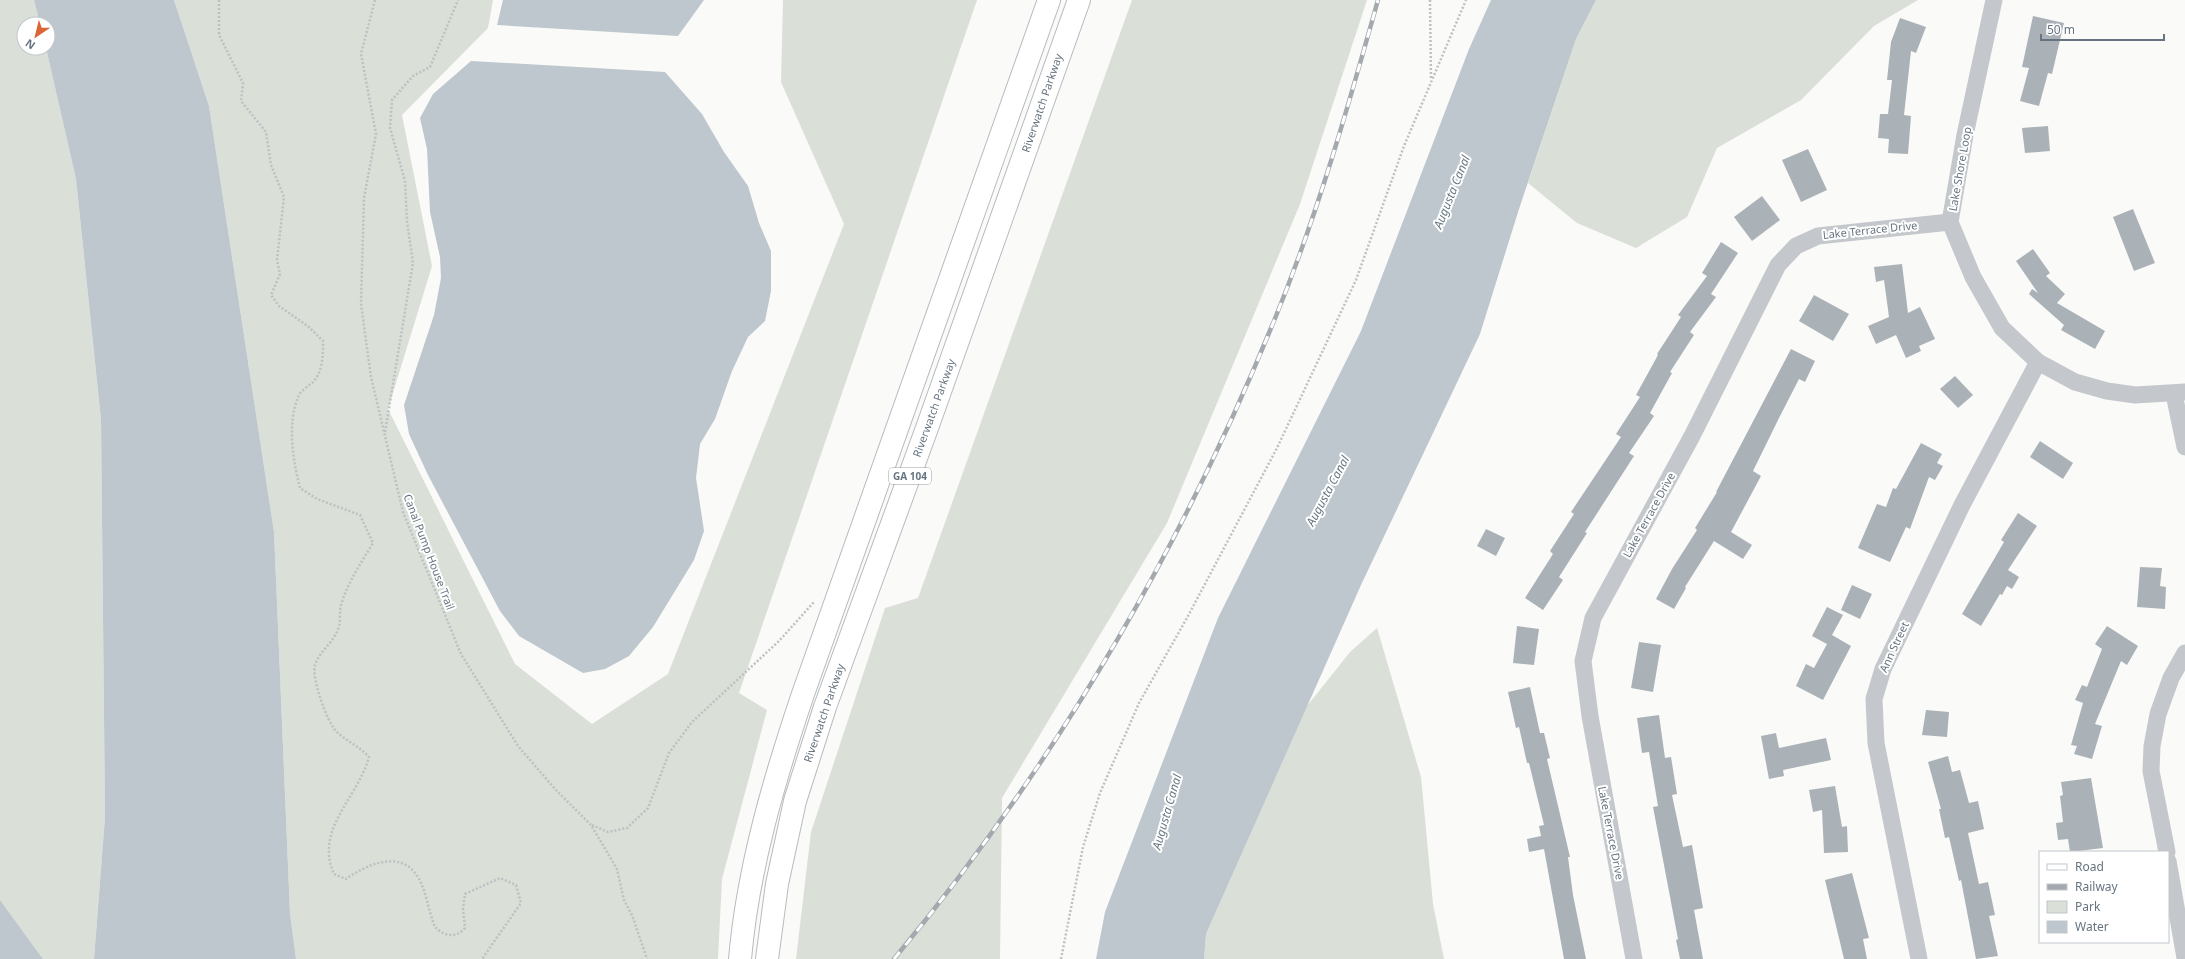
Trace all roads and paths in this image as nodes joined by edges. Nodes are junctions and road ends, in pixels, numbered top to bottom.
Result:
1 (219, 0) edge
2 (375, 0) edge
3 (458, 0) edge
4 (1049, 0) edge
5 (1079, 0) edge
6 (1430, 0) edge
7 (1466, 0) edge
8 (1994, 0) edge
9 (1431, 82) junction
10 (1950, 222) junction
11 (2038, 362) junction
12 (2180, 393) edge
13 (384, 434) junction
14 (2185, 447) edge
15 (816, 600) dead end
16 (2185, 653) edge
17 (591, 825) junction
18 (2166, 851) edge
19 (2169, 866) edge
20 (2185, 958) edge
21 (482, 959) edge
22 (647, 959) edge
23 (740, 959) edge
24 (767, 959) edge
25 (1061, 959) edge
26 (1634, 959) edge
27 (1919, 959) edge

1 - 21 path
2 - 13 path
3 - 13 path, Canal Pump House Trail
4 - 23 main road, GA 104
5 - 24 main road, Riverwatch Parkway / GA 104
6 - 9 path
7 - 9 path
8 - 10 street, Lake Shore Loop
9 - 25 path
10 - 11 street, Lake Shore Loop
10 - 26 street, Lake Terrace Drive
11 - 12 street, Lake Shore Loop
11 - 27 street, Ann Street
12 - 14 street
13 - 17 path, Canal Pump House Trail
15 - 17 path
16 - 18 street
17 - 22 path, Canal Pump House Trail
19 - 20 street

